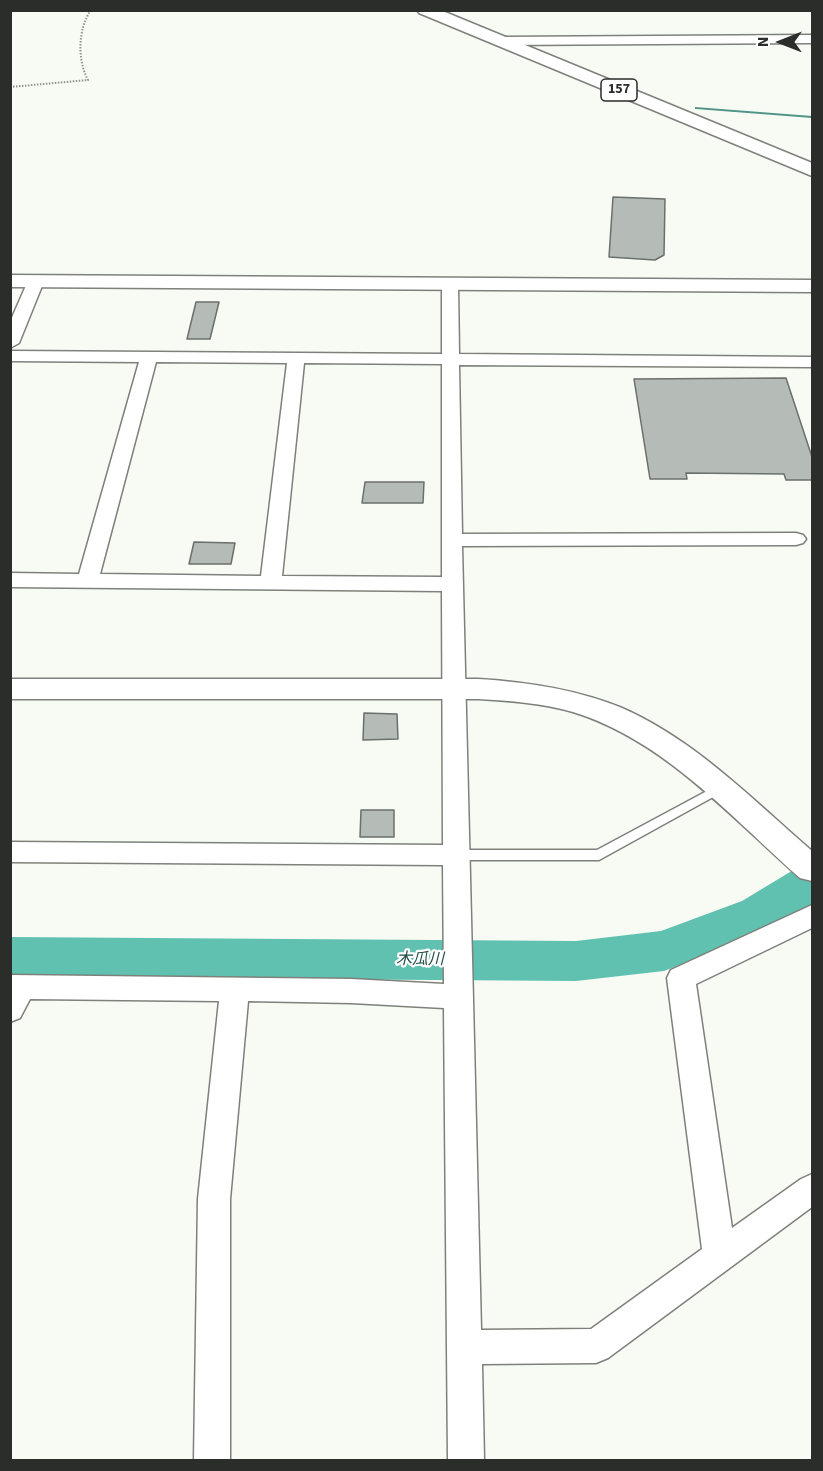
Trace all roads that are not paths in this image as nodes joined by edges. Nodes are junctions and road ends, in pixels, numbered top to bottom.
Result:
1 (425, 10) edge
2 (813, 39) edge
3 (501, 41) junction
4 (813, 170) edge
5 (10, 281) edge
6 (36, 281) junction
7 (450, 284) junction
8 (813, 286) edge
9 (10, 343) edge
10 (10, 356) edge
11 (149, 357) junction
12 (296, 358) junction
13 (451, 359) junction
14 (813, 362) edge
15 (796, 539) dead end
16 (452, 540) junction
17 (10, 580) edge
18 (88, 581) junction
19 (271, 582) junction
20 (452, 584) junction
21 (10, 689) edge
22 (453, 690) junction
23 (720, 788) junction
24 (10, 852) edge
25 (456, 855) junction
26 (808, 865) edge
27 (813, 916) edge
28 (235, 989) junction
29 (14, 994) edge
30 (458, 997) junction
31 (813, 1189) edge
32 (720, 1258) junction
33 (464, 1347) junction
34 (212, 1461) edge
35 (466, 1461) edge

1 - 3 highway, 157
2 - 3 street
3 - 4 highway, 157
5 - 6 street
6 - 7 street
6 - 9 street
7 - 8 street
7 - 13 street
10 - 11 street
11 - 12 street
11 - 18 street
12 - 13 street
12 - 19 street
13 - 14 street
13 - 16 street
15 - 16 street
16 - 20 street
17 - 18 street
18 - 19 street
19 - 20 street
20 - 22 street
21 - 22 street
22 - 23 street
22 - 25 street
23 - 25 lane
23 - 26 street
24 - 25 street
25 - 30 street
27 - 32 street
28 - 29 street
28 - 30 street
28 - 34 street
30 - 33 street
31 - 32 street
32 - 33 street
33 - 35 street

